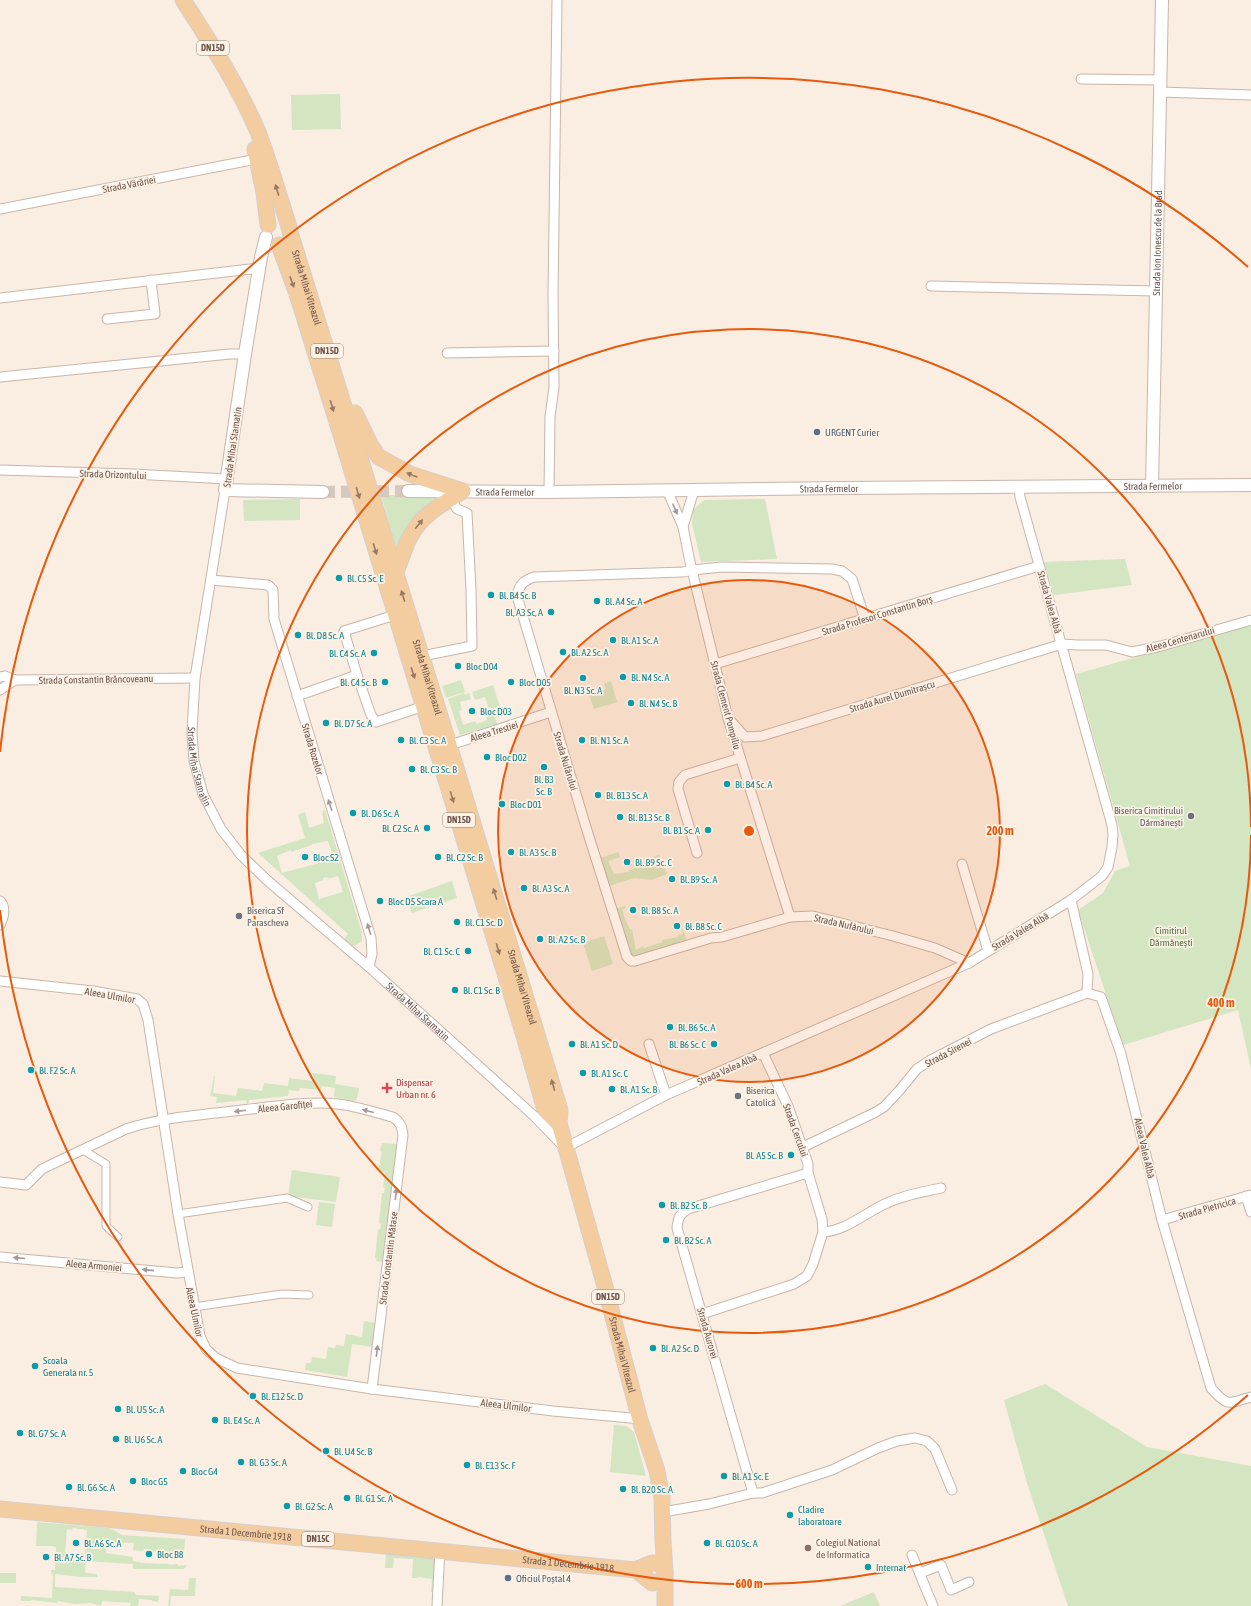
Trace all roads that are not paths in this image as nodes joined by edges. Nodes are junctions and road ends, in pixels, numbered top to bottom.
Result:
1 (183, 0) edge
2 (557, 0) edge
3 (1162, 0) edge
4 (1081, 79) dead end
5 (1160, 86) junction
6 (1251, 95) edge
7 (241, 98) junction
8 (257, 159) junction
9 (0, 209) edge
10 (289, 230) junction
11 (267, 231) junction
12 (279, 245) junction
13 (259, 268) junction
14 (151, 280) junction
15 (931, 286) dead end
16 (1156, 291) junction
17 (0, 298) edge
18 (107, 320) dead end
19 (554, 352) junction
20 (447, 353) dead end
21 (245, 354) junction
22 (333, 370) junction
23 (0, 377) edge
24 (0, 470) edge
25 (226, 485) junction
26 (1251, 485) edge
27 (1152, 486) junction
28 (1019, 487) junction
29 (668, 490) junction
30 (694, 490) junction
31 (408, 491) tunnel mouth
32 (323, 492) tunnel mouth
33 (550, 492) junction
34 (457, 495) junction
35 (683, 527) junction
36 (1039, 566) junction
37 (692, 570) junction
38 (396, 572) junction
39 (211, 580) junction
40 (395, 615) junction
41 (865, 619) junction
42 (1251, 620) edge
43 (406, 627) junction
44 (1062, 644) junction
45 (422, 656) junction
46 (715, 664) junction
47 (357, 675) junction
48 (0, 677) edge
49 (195, 678) junction
50 (15, 680) junction
51 (0, 690) edge
52 (297, 696) junction
53 (424, 706) junction
54 (551, 712) junction
55 (728, 718) junction
56 (444, 747) junction
57 (740, 758) junction
58 (697, 853) dead end
59 (962, 864) dead end
60 (1071, 900) junction
61 (0, 901) edge
62 (790, 917) junction
63 (0, 924) edge
64 (988, 951) junction
65 (969, 963) junction
66 (368, 967) junction
67 (0, 981) edge
68 (1087, 993) junction
69 (649, 1044) dead end
70 (763, 1054) junction
71 (666, 1095) junction
72 (540, 1113) junction
73 (162, 1121) junction
74 (559, 1123) junction
75 (402, 1127) joint
76 (803, 1147) junction
77 (565, 1148) junction
78 (83, 1150) junction
79 (808, 1173) junction
80 (0, 1182) edge
81 (941, 1188) dead end
82 (1249, 1196) edge
83 (308, 1207) dead end
84 (1251, 1212) edge
85 (178, 1214) junction
86 (1162, 1220) junction
87 (823, 1232) junction
88 (118, 1237) dead end
89 (0, 1256) edge
90 (187, 1272) junction
91 (309, 1295) dead end
92 (194, 1307) junction
93 (702, 1314) junction
94 (372, 1390) junction
95 (1251, 1397) edge
96 (640, 1420) junction
97 (952, 1490) dead end
98 (753, 1493) junction
99 (0, 1509) edge
100 (664, 1512) junction
101 (663, 1541) junction
102 (440, 1550) junction
103 (912, 1555) dead end
104 (646, 1572) junction
105 (665, 1574) junction
106 (920, 1574) junction
107 (969, 1582) dead end
108 (437, 1606) edge
109 (664, 1606) edge
110 (933, 1606) edge

1 - 7 main road, Strada Mihai Viteazul / DN15D
2 - 19 street
3 - 5 street, Strada Ion Ionescu de la Brad
4 - 5 street
5 - 6 street
5 - 16 street, Strada Ion Ionescu de la Brad
7 - 8 main road, Strada Mihai Viteazul / DN15D
10 -> 7 main road, Strada Mihai Viteazul / DN15D
8 - 9 street, Strada Vărăriei
8 - 11 main road, Strada Mihai Viteazul / DN15D
10 - 11 main road
10 - 12 main road, Strada Mihai Viteazul
10 - 22 main road, Strada Mihai Viteazul / DN15D
11 - 12 main road, Strada Mihai Viteazul
11 - 13 street, Strada Mihai Stamatin
12 -> 40 main road, Strada Mihai Viteazul / DN15D
13 - 14 street
13 - 21 street, Strada Mihai Stamatin
14 - 17 street
14 - 18 street
15 - 16 street
16 - 27 street, Strada Ion Ionescu de la Brad
19 - 20 street
19 - 33 street
21 - 23 street
21 - 25 street, Strada Mihai Stamatin
34 -> 22 main road
22 - 38 main road, Strada Mihai Viteazul / DN15D
24 - 25 street, Strada Orizontului
25 - 32 street
25 - 39 street, Strada Mihai Stamatin
26 - 27 street, Strada Fermelor
27 - 28 street, Strada Fermelor
28 - 30 street, Strada Fermelor
28 - 36 street, Strada Valea Albă
29 - 30 street, Strada Fermelor
29 - 33 street, Strada Fermelor
29 -> 35 street
30 - 35 street, Strada Clement Pompiliu
31 - 34 street, Strada Fermelor
33 - 34 street, Strada Fermelor
38 -> 34 main road
34 - 45 street
35 - 37 street, Strada Clement Pompiliu
36 - 41 street, Strada Profesor Constantin Borș
36 - 44 street, Strada Valea Albă
37 - 41 street, Strada Nufărului
37 - 46 street, Strada Clement Pompiliu
37 - 54 street, Strada Nufărului
43 -> 38 main road, Strada Mihai Viteazul / DN15D
39 - 49 street, Strada Mihai Stamatin
39 - 52 street, Strada Rozelor
40 - 43 main road, Strada Mihai Viteazul / DN15D
40 - 47 street
41 - 46 street, Strada Profesor Constantin Borș
42 - 44 street, Aleea Centenarului
43 - 45 main road, Strada Mihai Viteazul / DN15D
43 -> 53 main road, Strada Mihai Viteazul / DN15D
44 - 55 street, Strada Aurel Dumitrașcu
44 - 60 street, Strada Valea Albă
45 - 56 main road, Strada Mihai Viteazul / DN15D
46 - 55 street, Strada Clement Pompiliu
47 - 52 street
47 - 53 street
48 - 50 street
49 - 50 street, Strada Constantin Brâncoveanu
49 - 66 street, Strada Mihai Stamatin
50 - 51 street
66 -> 52 street, Strada Rozelor
53 - 56 main road, Strada Mihai Viteazul / DN15D
54 - 56 street, Aleea Trestiei
54 - 62 street, Strada Nufărului
55 - 57 street, Strada Clement Pompiliu
56 -> 72 main road, Strada Mihai Viteazul / DN15D
74 -> 56 main road, Strada Mihai Viteazul / DN15D
57 - 58 street
57 - 62 street, Strada Clement Pompiliu
59 - 64 street
60 - 64 street, Strada Valea Albă
60 - 68 street
61 - 63 street
62 - 65 street, Strada Nufărului
64 - 65 street, Strada Valea Albă
65 - 70 street, Strada Valea Albă
66 - 72 street, Strada Mihai Stamatin
67 - 73 street, Aleea Ulmilor
68 - 76 street, Strada Sirenei
68 - 86 street, Aleea Valea Albă
69 - 71 street
70 - 71 street, Strada Valea Albă
70 - 76 street, Strada Cercului
71 - 77 street, Strada Valea Albă
72 - 74 main road
72 - 77 street, Strada Mihai Stamatin
75 -> 73 street, Aleea Garofiței
73 - 78 street, Aleea Garofiței
73 - 85 street, Aleea Ulmilor
74 - 77 main road, Strada Mihai Viteazul / DN15D
94 -> 75 street, Strada Constantin Mătase
76 - 79 street, Strada Cercului
77 - 96 main road, Strada Mihai Viteazul / DN15D
78 - 80 street, Aleea Garofiței
78 - 88 street
79 - 87 street, Strada Cercului
79 - 93 street, Strada Aurorei
81 - 87 street
82 - 84 street
82 - 86 street, Strada Pietricica
83 - 85 street
85 - 90 street, Aleea Ulmilor
86 - 95 street, Aleea Valea Albă
87 - 93 street, Strada Cercului
90 -> 89 street, Aleea Armoniei
90 - 92 street, Aleea Ulmilor
91 - 92 street
92 - 94 street, Aleea Ulmilor
93 - 98 street, Strada Aurorei
94 - 96 street, Aleea Ulmilor
96 - 100 main road, Strada Mihai Viteazul / DN15D
97 - 98 street
98 - 100 street
99 - 102 main road, Strada 1 Decembrie 1918 / DN15C
100 - 101 main road, Strada Mihai Viteazul / DN15D
101 - 104 main road, Strada Mihai Viteazul
101 - 105 main road, Strada Mihai Viteazul
102 - 104 main road, Strada 1 Decembrie 1918 / DN15C
102 - 108 street
103 - 106 street
104 - 105 main road
104 - 109 main road, Strada Mihai Viteazul
105 - 109 main road, Strada Mihai Viteazul
106 - 107 street
106 - 110 street

